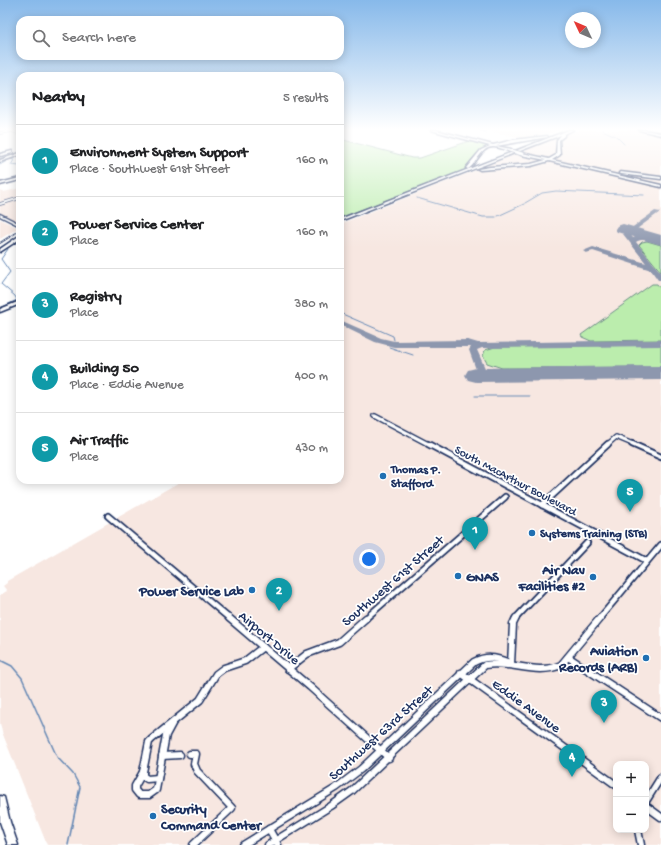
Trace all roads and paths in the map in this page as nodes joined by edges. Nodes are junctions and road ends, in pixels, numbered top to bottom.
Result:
1 (466, 169) edge
2 (470, 169) edge
3 (477, 169) edge
4 (592, 169) edge
5 (600, 169) edge
6 (604, 169) edge
7 (461, 173) junction
8 (623, 173) junction
9 (661, 178) edge
10 (16, 180) edge
11 (0, 184) edge
12 (661, 186) edge
13 (16, 199) edge
14 (0, 204) edge
15 (0, 215) edge
16 (344, 218) edge
17 (16, 223) edge
18 (16, 241) edge
19 (0, 250) edge
20 (16, 304) edge
21 (0, 311) edge
22 (375, 416) dead end
23 (661, 457) edge
24 (505, 497) dead end
25 (542, 505) junction
26 (108, 516) dead end
27 (587, 543) dead end
28 (661, 545) edge
29 (648, 561) junction
30 (263, 647) junction
31 (568, 657) junction
32 (511, 664) junction
33 (288, 669) junction
34 (461, 673) junction
35 (469, 680) junction
36 (661, 718) edge
37 (173, 722) junction
38 (381, 750) junction
39 (193, 754) dead end
40 (180, 755) dead end
41 (162, 756) junction
42 (389, 758) junction
43 (143, 772) junction
44 (661, 777) edge
45 (158, 778) junction
46 (613, 783) edge
47 (648, 797) edge
48 (0, 801) edge
49 (649, 808) edge
50 (661, 817) edge
51 (269, 829) junction
52 (639, 833) edge
53 (277, 843) edge
54 (13, 845) edge
55 (192, 845) edge
56 (243, 845) edge
57 (268, 845) edge
58 (641, 845) edge

1 - 7 main road
2 - 7 main road
3 - 7 main road
4 - 12 main road
5 - 8 main road
6 - 8 main road
7 - 16 main road
8 - 9 main road
10 - 11 street
13 - 14 street
15 - 17 main road
18 - 19 street
20 - 21 main road
22 - 25 street, South MacArthur Boulevard
23 - 25 street
24 - 33 street, Southwest 61st Street
25 - 29 street, South MacArthur Boulevard
26 - 30 street, Airport Drive
27 - 32 street
28 - 29 street, Southwest 63rd Street
29 - 31 street, Southwest 63rd Street
30 - 33 street, Airport Drive
30 - 37 street
31 - 32 street, Southwest 63rd Street
31 - 36 street
32 - 34 street, Southwest 63rd Street
32 - 35 street, Southwest 63rd Street
33 - 38 street, Airport Drive
34 - 35 street, Eddie Avenue
34 - 38 street, Southwest 63rd Street
35 - 42 street, Southwest 63rd Street
35 - 46 street, Eddie Avenue
37 - 41 street
37 - 43 street
38 - 42 street, Airport Drive
38 - 51 street, Southwest 63rd Street
39 - 55 street
40 - 41 street
41 - 45 street
42 - 53 street, Southwest 63rd Street
43 - 45 street
43 - 45 street
44 - 47 street
48 - 54 main road
49 - 50 street
51 - 53 street
51 - 56 street, Southwest 63rd Street
52 - 58 street
53 - 57 street, Southwest 63rd Street

